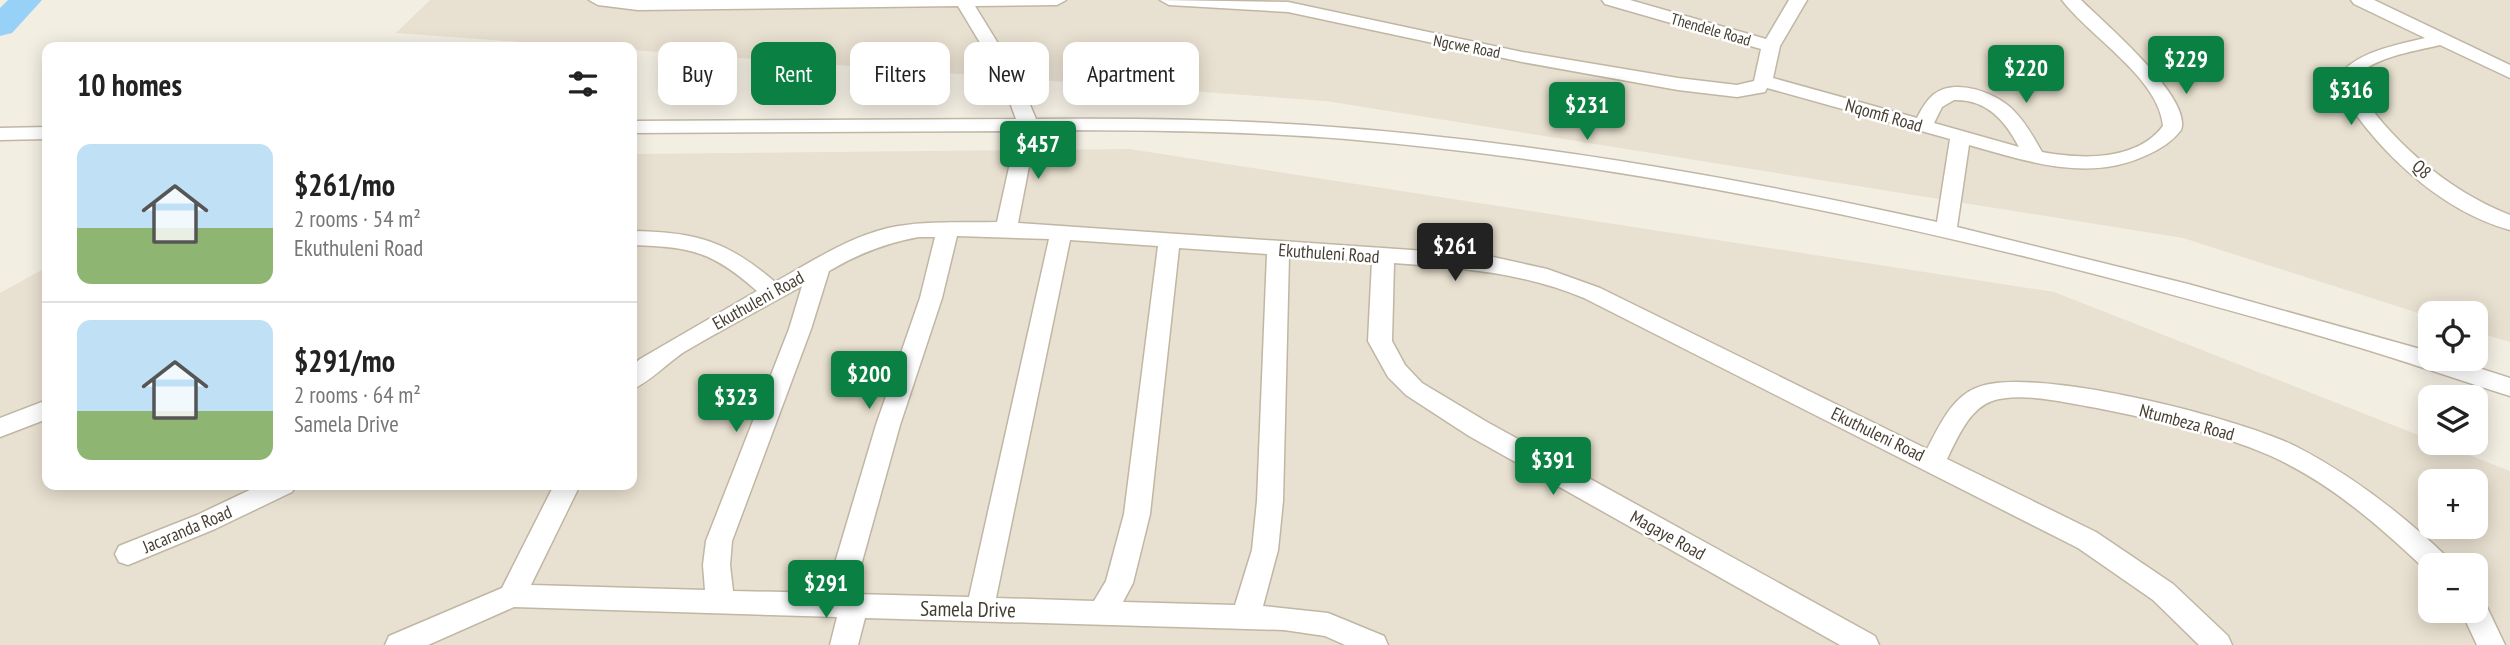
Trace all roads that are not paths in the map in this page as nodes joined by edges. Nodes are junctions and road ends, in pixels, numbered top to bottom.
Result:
1 (598, 0) edge
2 (1057, 0) edge
3 (1169, 0) edge
4 (1614, 0) edge
5 (1798, 0) edge
6 (2071, 0) edge
7 (2360, 0) edge
8 (746, 1) edge
9 (964, 2) junction
10 (1287, 3) edge
11 (2442, 39) junction
12 (1771, 46) junction
13 (2510, 72) edge
14 (1763, 81) junction
15 (1028, 124) junction
16 (1923, 126) junction
17 (637, 127) edge
18 (0, 134) edge
19 (42, 134) edge
20 (1960, 136) junction
21 (2034, 157) junction
22 (2510, 223) edge
23 (948, 228) junction
24 (1006, 229) junction
25 (1946, 231) junction
26 (1061, 233) junction
27 (637, 238) edge
28 (1169, 241) junction
29 (1278, 249) junction
30 (1382, 257) junction
31 (819, 267) junction
32 (772, 292) junction
33 (637, 375) edge
34 (2510, 387) edge
35 (42, 411) edge
36 (0, 428) edge
37 (1933, 460) junction
38 (273, 490) edge
39 (565, 490) edge
40 (2424, 553) edge
41 (128, 554) dead end
42 (512, 596) junction
43 (723, 603) junction
44 (845, 606) junction
45 (980, 609) junction
46 (1103, 611) junction
47 (1246, 616) junction
48 (2481, 623) edge
49 (399, 645) edge
50 (844, 645) edge
51 (1374, 645) edge
52 (1865, 645) edge
53 (2218, 645) edge
54 (2491, 645) edge

1 - 8 street
2 - 9 street
3 - 10 street, Ngcwe Road
4 - 12 street, Thendele Road
5 - 12 street
6 - 21 street, Nqomfi Road
7 - 11 street
8 - 9 street
9 - 15 street
10 - 14 street, Ngcwe Road
11 - 13 street
11 - 22 street, Q8
12 - 14 street
14 - 16 street, Nqomfi Road
15 - 17 street
15 - 24 street
15 - 25 street
16 - 20 street, Nqomfi Road
16 - 21 street
18 - 19 street
20 - 21 street, Nqomfi Road
20 - 25 street
23 - 24 street, Ekuthuleni Road
23 - 31 street, Ekuthuleni Road
23 - 44 street
24 - 26 street, Ekuthuleni Road
25 - 34 street
26 - 28 street, Ekuthuleni Road
26 - 45 street
27 - 32 street
28 - 29 street, Ekuthuleni Road
28 - 46 street
29 - 30 street, Ekuthuleni Road
29 - 47 street
30 - 37 street, Ekuthuleni Road
30 - 52 street, Magaye Road
31 - 32 street, Ekuthuleni Road
31 - 43 street
32 - 33 street, Ekuthuleni Road
35 - 36 street
37 - 40 street, Ntumbeza Road
37 - 53 street, Ekuthuleni Road
38 - 41 street, Jacaranda Road
39 - 42 street
42 - 43 street, Samela Drive
42 - 49 street, Samela Drive
43 - 44 street, Samela Drive
44 - 45 street, Samela Drive
44 - 50 street
45 - 46 street, Samela Drive
46 - 47 street, Samela Drive
47 - 51 street, Samela Drive
48 - 54 street

